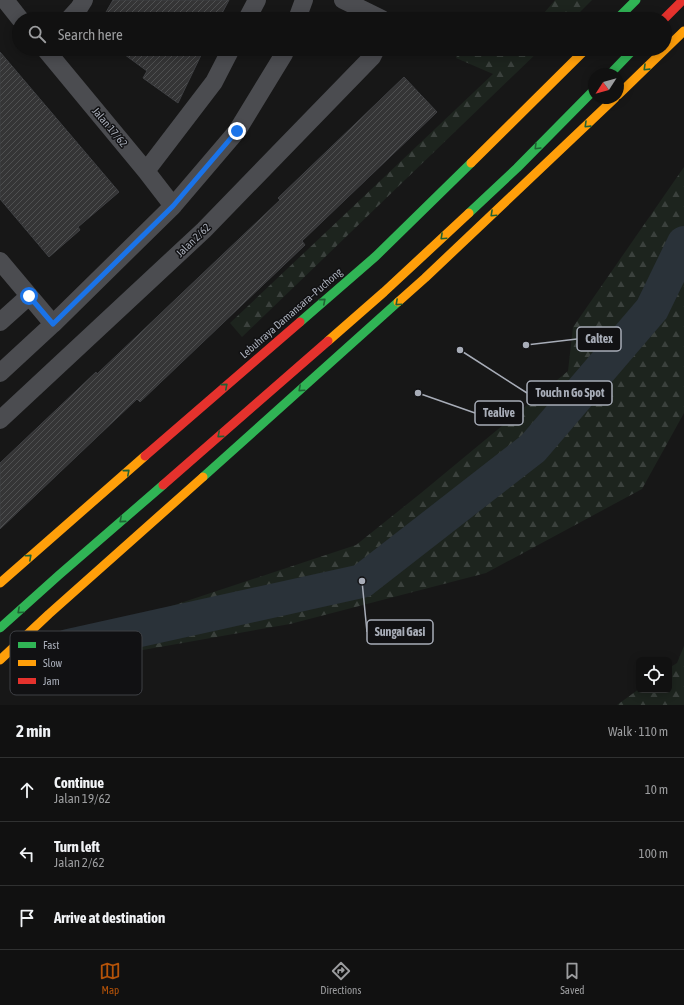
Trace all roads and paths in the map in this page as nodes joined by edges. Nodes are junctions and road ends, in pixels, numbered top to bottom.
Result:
1 (4, 0) edge
2 (84, 0) edge
3 (257, 0) edge
4 (304, 0) edge
5 (343, 0) edge
6 (636, 0) edge
7 (683, 0) edge
8 (14, 12) edge
9 (75, 12) edge
10 (251, 12) edge
11 (300, 12) edge
12 (368, 12) edge
13 (624, 12) edge
14 (671, 12) edge
15 (684, 31) edge
16 (672, 43) edge
17 (51, 56) edge
18 (227, 56) edge
19 (283, 56) edge
20 (372, 56) edge
21 (579, 56) edge
22 (627, 56) edge
23 (658, 56) edge
24 (616, 68) edge
25 (624, 89) edge
26 (588, 96) edge
27 (609, 104) edge
28 (146, 171) junction
29 (173, 206) junction
30 (0, 261) edge
31 (29, 296) junction
32 (0, 322) edge
33 (53, 324) junction
34 (0, 374) edge
35 (0, 420) edge
36 (0, 583) edge
37 (0, 628) edge
38 (31, 631) edge
39 (10, 651) edge
40 (0, 660) edge

1 - 8 street
2 - 9 street
3 - 10 street
4 - 11 street
5 - 12 street
6 - 13 main road
7 - 14 main road
15 -> 16 main road
17 - 28 street, Jalan 17/62
18 - 28 street
19 - 29 street
20 - 35 street, Jalan 2/62
36 -> 21 main road, Lebuhraya Damansara–Puchong
22 - 24 main road
23 -> 25 main road
26 -> 37 main road
27 -> 38 main road
28 - 29 street, Jalan 17/62
29 - 33 street
30 - 31 street
31 - 32 street
31 - 33 street
33 - 34 street
39 -> 40 main road

